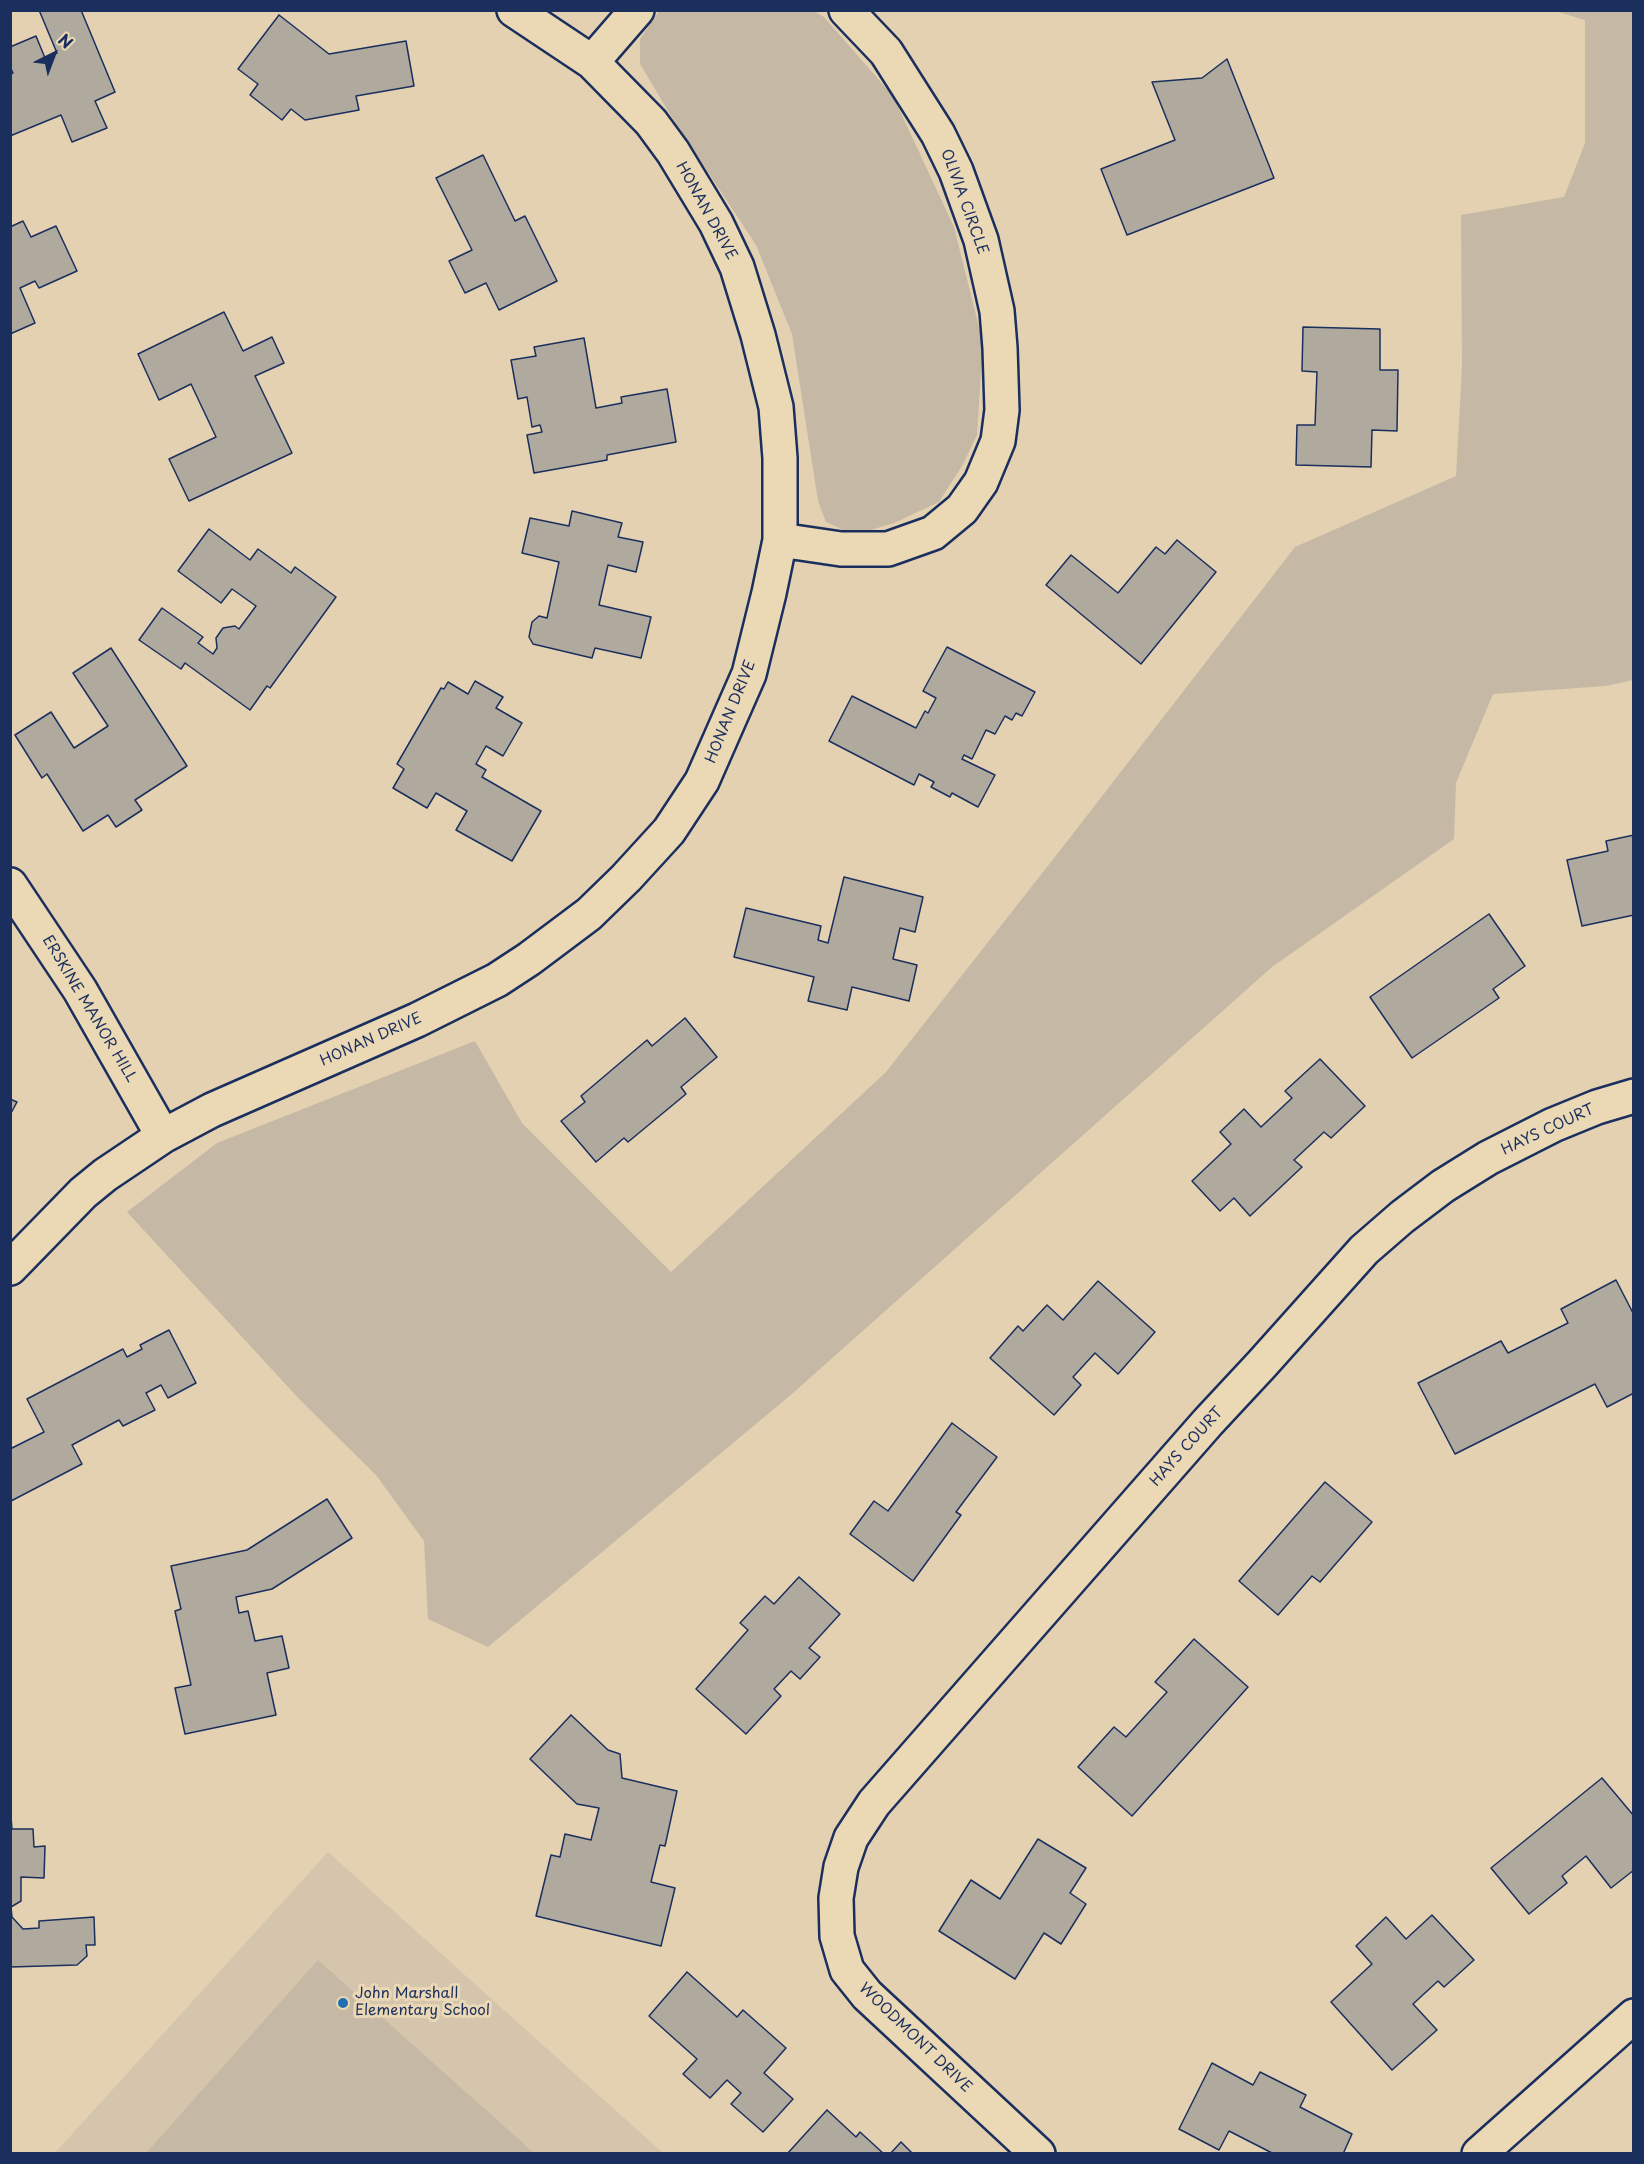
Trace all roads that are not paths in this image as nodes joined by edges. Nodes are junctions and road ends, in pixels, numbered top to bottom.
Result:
1 (514, 10) edge
2 (637, 10) edge
3 (846, 10) edge
4 (592, 62) junction
5 (780, 540) junction
6 (10, 885) edge
7 (1634, 1096) edge
8 (164, 1136) junction
9 (10, 1268) edge
10 (836, 1898) joint
11 (1634, 2016) edge
12 (1038, 2154) edge
13 (1479, 2154) edge

1 - 4 street, HONAN DRIVE
2 - 4 street
3 - 5 street, OLIVIA CIRCLE
4 - 5 street, HONAN DRIVE
5 - 8 street, HONAN DRIVE
6 - 8 street, ERSKINE MANOR HILL
7 - 10 street, HAYS COURT
8 - 9 street, HONAN DRIVE
10 - 12 street, WOODMONT DRIVE
11 - 13 street

